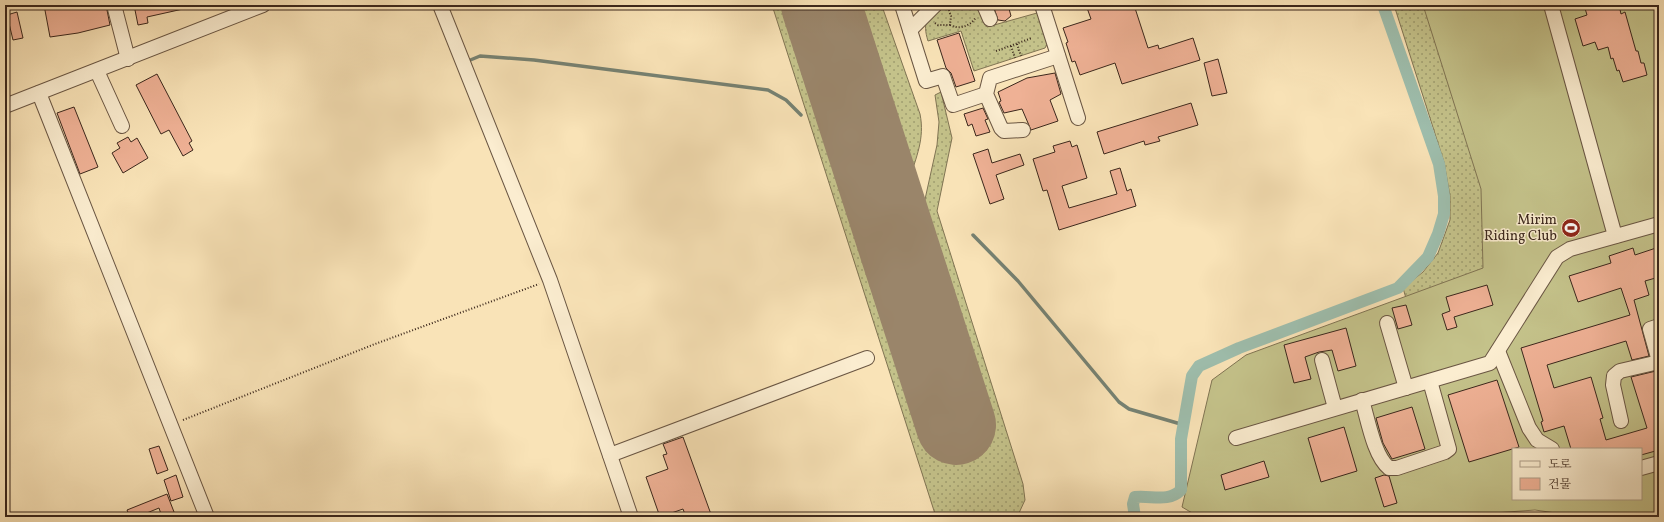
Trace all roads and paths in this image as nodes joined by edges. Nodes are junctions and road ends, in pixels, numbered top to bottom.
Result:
1 (114, 5) edge
2 (263, 5) edge
3 (440, 5) edge
4 (902, 5) edge
5 (935, 5) edge
6 (947, 5) edge
7 (1042, 5) edge
8 (1551, 5) edge
9 (985, 12) edge
10 (924, 14) junction
11 (950, 25) junction
12 (910, 30) junction
13 (1032, 38) dead end
14 (996, 51) dead end
15 (1058, 56) junction
16 (128, 59) junction
17 (97, 71) junction
18 (39, 93) junction
19 (986, 94) junction
20 (5, 106) edge
21 (1078, 118) dead end
22 (122, 126) dead end
23 (1023, 130) dead end
24 (1659, 224) edge
25 (1615, 236) junction
26 (550, 280) junction
27 (1387, 323) dead end
28 (1659, 326) edge
29 (1498, 351) junction
30 (867, 358) dead end
31 (1322, 360) dead end
32 (1659, 361) edge
33 (1430, 381) junction
34 (1406, 388) junction
35 (1362, 400) junction
36 (1336, 408) junction
37 (1621, 421) dead end
38 (171, 425) junction
39 (1236, 438) dead end
40 (1550, 448) edge
41 (610, 455) junction
42 (1659, 463) edge
43 (1642, 468) edge
44 (207, 517) edge
45 (631, 517) edge

1 - 16 street
2 - 16 street
3 - 26 street
4 - 12 street
5 - 10 street
6 - 11 path
7 - 15 street
8 - 25 street
9 - 11 path
10 - 11 path
10 - 12 street
12 - 19 street
13 - 14 path
15 - 19 street
15 - 21 street
16 - 17 street
17 - 18 street
17 - 22 street
18 - 20 street
18 - 38 street
19 - 23 street
24 - 25 street
25 - 29 street
26 - 38 path
26 - 41 street
27 - 34 street
28 - 32 street
29 - 33 street
29 - 40 street
30 - 41 street
31 - 36 street
32 - 37 street
33 - 34 street
33 - 35 street
34 - 35 street
35 - 36 street
36 - 39 street
38 - 44 street
41 - 45 street
42 - 43 street

